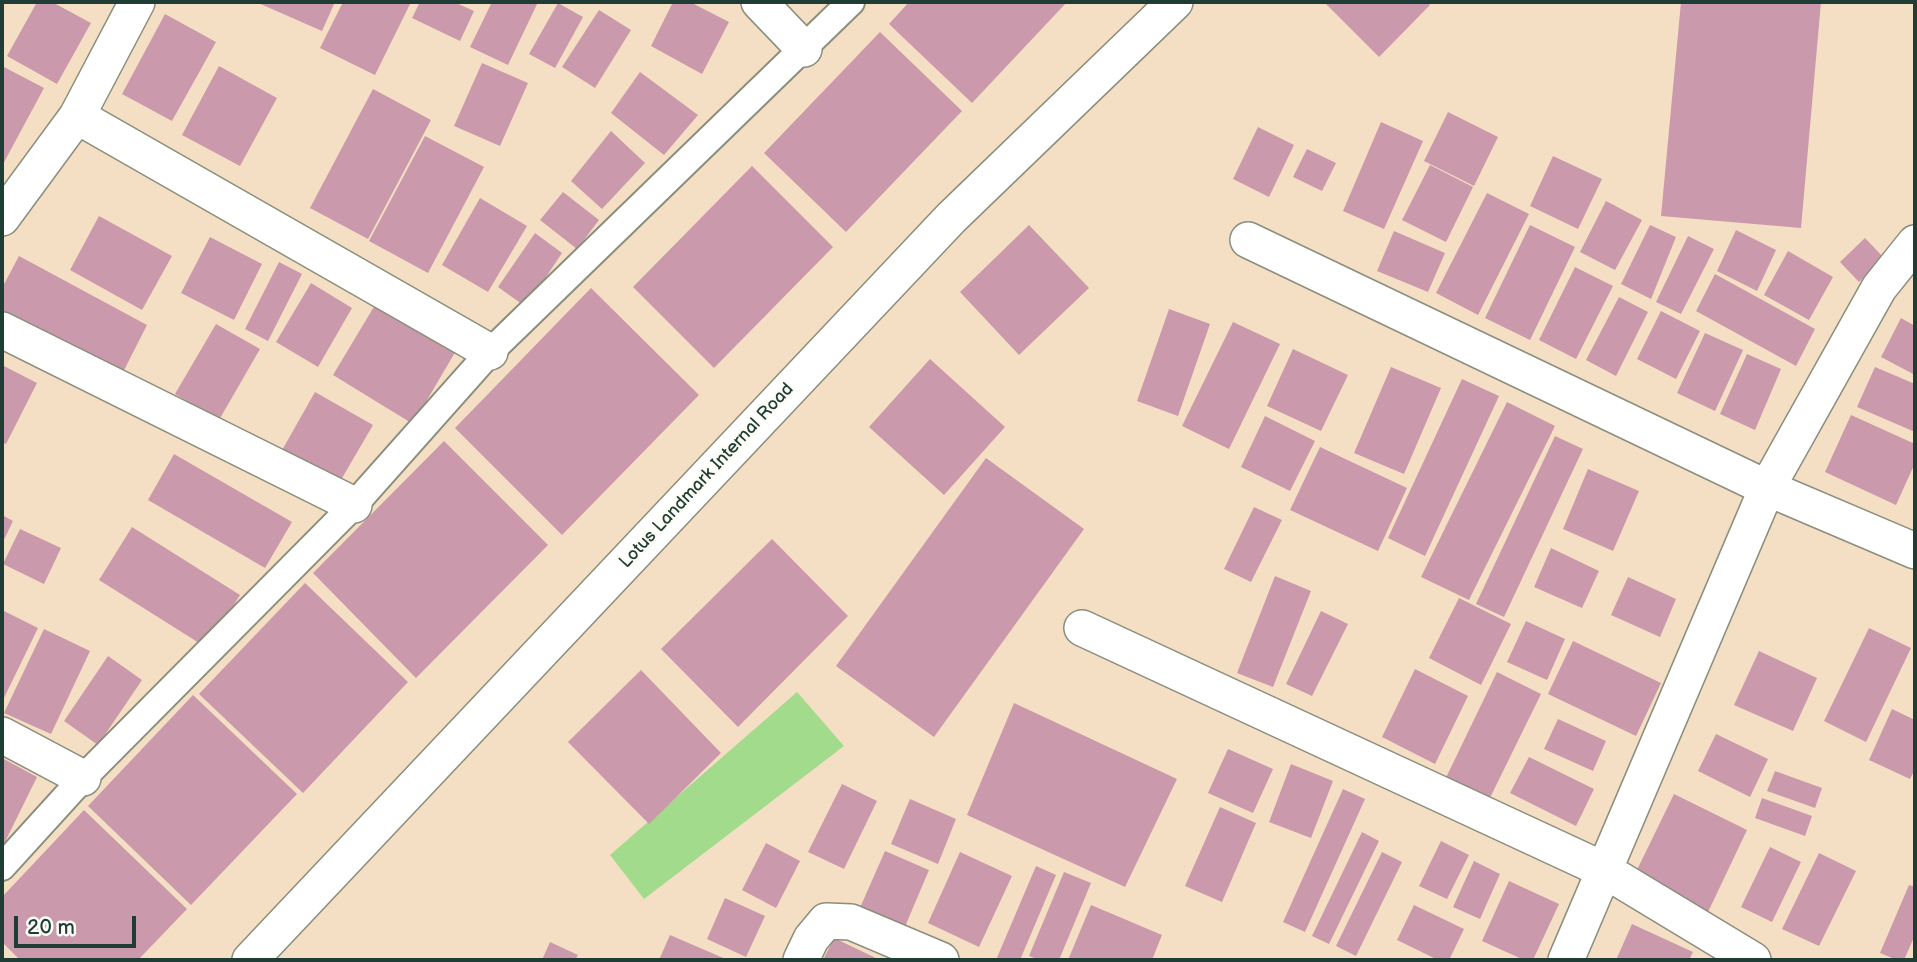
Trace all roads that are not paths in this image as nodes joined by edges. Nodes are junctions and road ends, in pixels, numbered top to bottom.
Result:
1 (137, 2) edge
2 (759, 2) edge
3 (851, 2) edge
4 (1175, 2) edge
5 (804, 49) junction
6 (77, 116) junction
7 (2, 218) edge
8 (1248, 240) dead end
9 (1915, 243) edge
10 (2, 330) edge
11 (490, 352) junction
12 (1767, 488) junction
13 (354, 505) junction
14 (1915, 551) edge
15 (1082, 628) dead end
16 (2, 735) edge
17 (83, 778) junction
18 (2, 867) edge
19 (1604, 870) junction
20 (250, 960) edge
21 (801, 960) edge
22 (941, 960) edge
23 (1566, 960) edge
24 (1753, 960) edge

1 - 6 street
2 - 5 street
3 - 5 street
4 - 20 street, Lotus Landmark Internal Road
5 - 11 street
6 - 7 street
6 - 11 street
8 - 12 street
9 - 12 street
10 - 13 street
11 - 13 street
12 - 14 street
12 - 19 street
13 - 17 street
15 - 19 street
16 - 17 street
17 - 18 street
19 - 23 street
19 - 24 street
21 - 22 street

